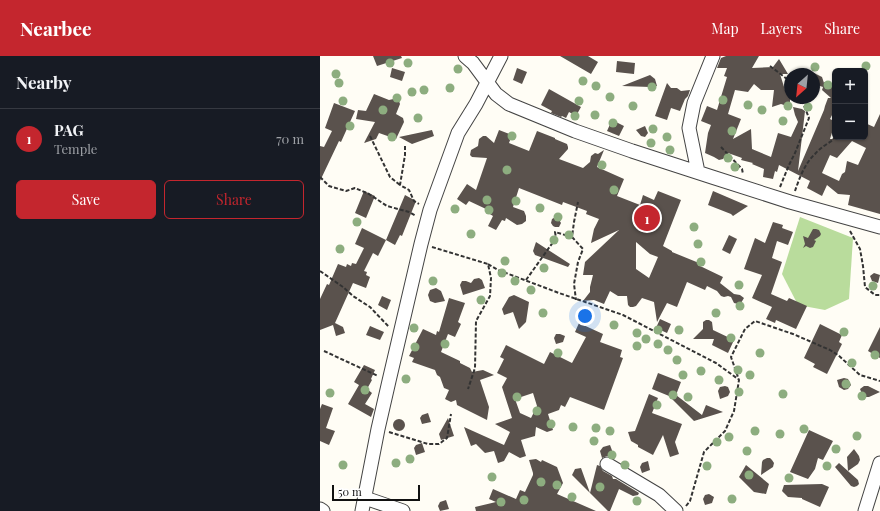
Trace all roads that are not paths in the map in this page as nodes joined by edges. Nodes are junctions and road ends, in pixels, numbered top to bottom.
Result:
1 (464, 56) edge
2 (501, 56) edge
3 (713, 56) edge
4 (487, 83) junction
5 (698, 172) junction
6 (880, 227) edge
7 (880, 463) edge
8 (607, 464) dead end
9 (365, 498) junction
10 (320, 509) edge
11 (323, 511) edge
12 (362, 511) edge
13 (403, 511) edge
14 (676, 511) edge
15 (865, 511) edge

1 - 4 street
2 - 4 street
3 - 5 street
4 - 5 street
4 - 9 street
5 - 6 street
7 - 15 street
8 - 14 street
9 - 12 street
9 - 13 street
10 - 11 street

